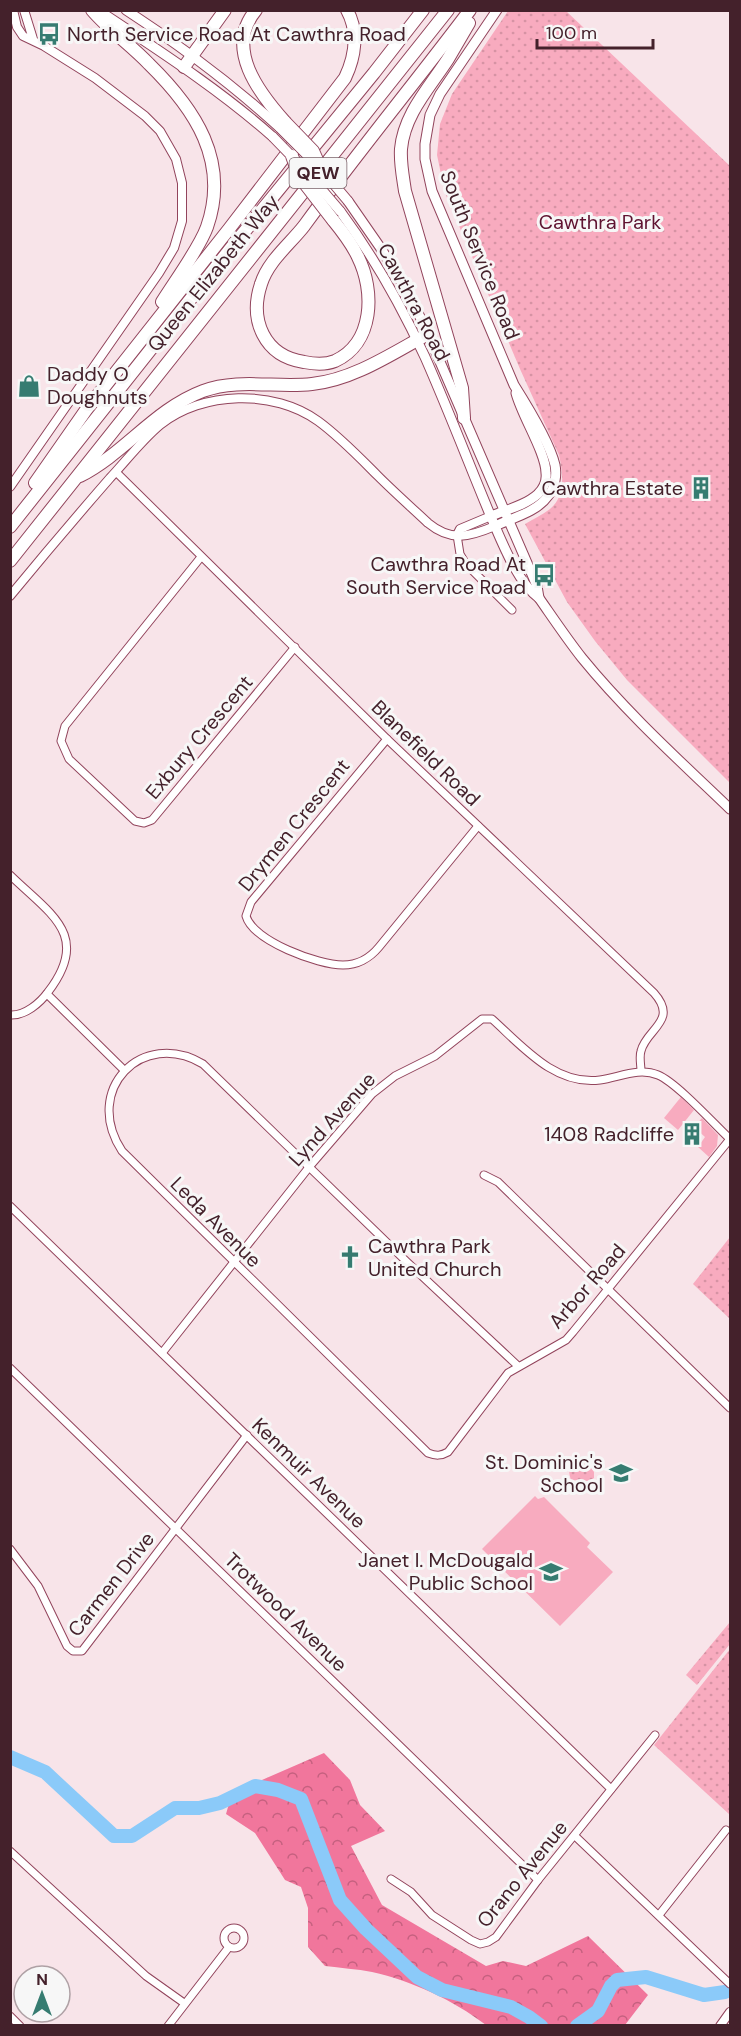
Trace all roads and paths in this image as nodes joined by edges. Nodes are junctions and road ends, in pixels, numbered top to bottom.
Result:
1 (14, 10) edge
2 (24, 10) edge
3 (92, 10) edge
4 (98, 10) edge
5 (126, 10) edge
6 (225, 10) edge
7 (256, 10) edge
8 (347, 10) edge
9 (423, 10) edge
10 (448, 10) edge
11 (470, 10) edge
12 (476, 10) edge
13 (497, 10) edge
14 (33, 39) junction
15 (193, 54) junction
16 (183, 67) junction
17 (283, 125) junction
18 (292, 156) joint
19 (321, 169) joint
20 (337, 215) junction
21 (423, 337) junction
22 (134, 348) junction
23 (464, 418) junction
24 (116, 472) junction
25 (76, 478) junction
26 (12, 482) edge
27 (491, 516) junction
28 (506, 516) junction
29 (10, 520) edge
30 (10, 526) edge
31 (495, 526) junction
32 (457, 535) junction
33 (201, 557) junction
34 (10, 561) edge
35 (10, 596) edge
36 (539, 598) junction
37 (512, 610) dead end
38 (295, 647) junction
39 (387, 739) junction
40 (730, 809) edge
41 (478, 826) junction
42 (10, 875) edge
43 (47, 994) junction
44 (10, 1015) edge
45 (124, 1070) junction
46 (641, 1071) junction
47 (730, 1139) edge
48 (310, 1166) junction
49 (484, 1175) dead end
50 (10, 1206) edge
51 (233, 1262) junction
52 (608, 1290) junction
53 (162, 1353) junction
54 (518, 1366) junction
55 (10, 1368) edge
56 (730, 1408) edge
57 (247, 1435) junction
58 (428, 1453) joint
59 (174, 1528) junction
60 (10, 1549) edge
61 (655, 1735) dead end
62 (611, 1789) junction
63 (726, 1830) dead end
64 (576, 1836) junction
65 (10, 1851) edge
66 (391, 1879) dead end
67 (538, 1880) junction
68 (659, 1915) junction
69 (229, 1947) dead end
70 (730, 1984) edge
71 (184, 2003) junction
72 (730, 2012) edge
73 (10, 2016) edge
74 (20, 2025) edge
75 (168, 2025) edge
76 (720, 2025) edge

1 - 14 street
2 - 14 street
3 - 22 highway
4 - 16 main road
5 - 15 main road
6 - 15 highway
7 - 17 highway
8 - 22 highway
9 - 30 highway, Queen Elizabeth Way / QEW
10 - 25 highway, Queen Elizabeth Way / QEW
11 - 20 highway
12 - 23 highway
13 - 28 main road, South Service Road
14 - 26 street
15 - 16 highway
15 - 17 main road
16 - 18 main road, bridge
17 - 19 highway, bridge
18 - 20 highway, bridge
19 - 21 main road, Cawthra Road, bridge
20 - 21 main road, Cawthra Road
21 - 23 main road, Cawthra Road
21 - 25 highway
21 - 27 main road, Cawthra Road
22 - 29 highway
23 - 28 main road, Cawthra Road
24 - 32 street
24 - 33 street, Blanefield Road
24 - 35 street
25 - 34 highway, Queen Elizabeth Way / QEW
27 - 28 main road, South Service Road
27 - 31 main road, Cawthra Road
27 - 32 street, South Service Road
28 - 31 main road, South Service Road
28 - 36 main road, Cawthra Road
31 - 32 street, South Service Road
31 - 36 main road, Cawthra Road
32 - 37 street
33 - 38 street, Blanefield Road
33 - 38 street, Exbury Crescent
36 - 40 main road, Cawthra Road
38 - 39 street, Blanefield Road
39 - 41 street, Blanefield Road
39 - 41 street, Drymen Crescent
41 - 46 street, Blanefield Road
42 - 43 street
43 - 44 street
43 - 45 street
45 - 48 street
45 - 51 street, Leda Avenue
46 - 47 street
46 - 48 street, Lynd Avenue
47 - 52 street, Arbor Road
48 - 51 street, Lynd Avenue
48 - 54 street
49 - 52 street
50 - 53 street, Kenmuir Avenue
51 - 53 street, Lynd Avenue
51 - 58 street, Leda Avenue
52 - 54 street, Arbor Road
52 - 56 street
53 - 57 street, Kenmuir Avenue
54 - 58 street, Arbor Road
55 - 59 street, Trotwood Avenue
57 - 59 street, Carmen Drive
57 - 62 street, Kenmuir Avenue
59 - 60 street, Carmen Drive
59 - 67 street, Trotwood Avenue
61 - 62 street, Orano Avenue
62 - 64 street, Orano Avenue
63 - 68 street
64 - 67 street, Orano Avenue
64 - 68 street
65 - 71 street
66 - 67 street, Orano Avenue
68 - 70 street
69 - 71 street
71 - 75 street
72 - 76 street
73 - 74 street

